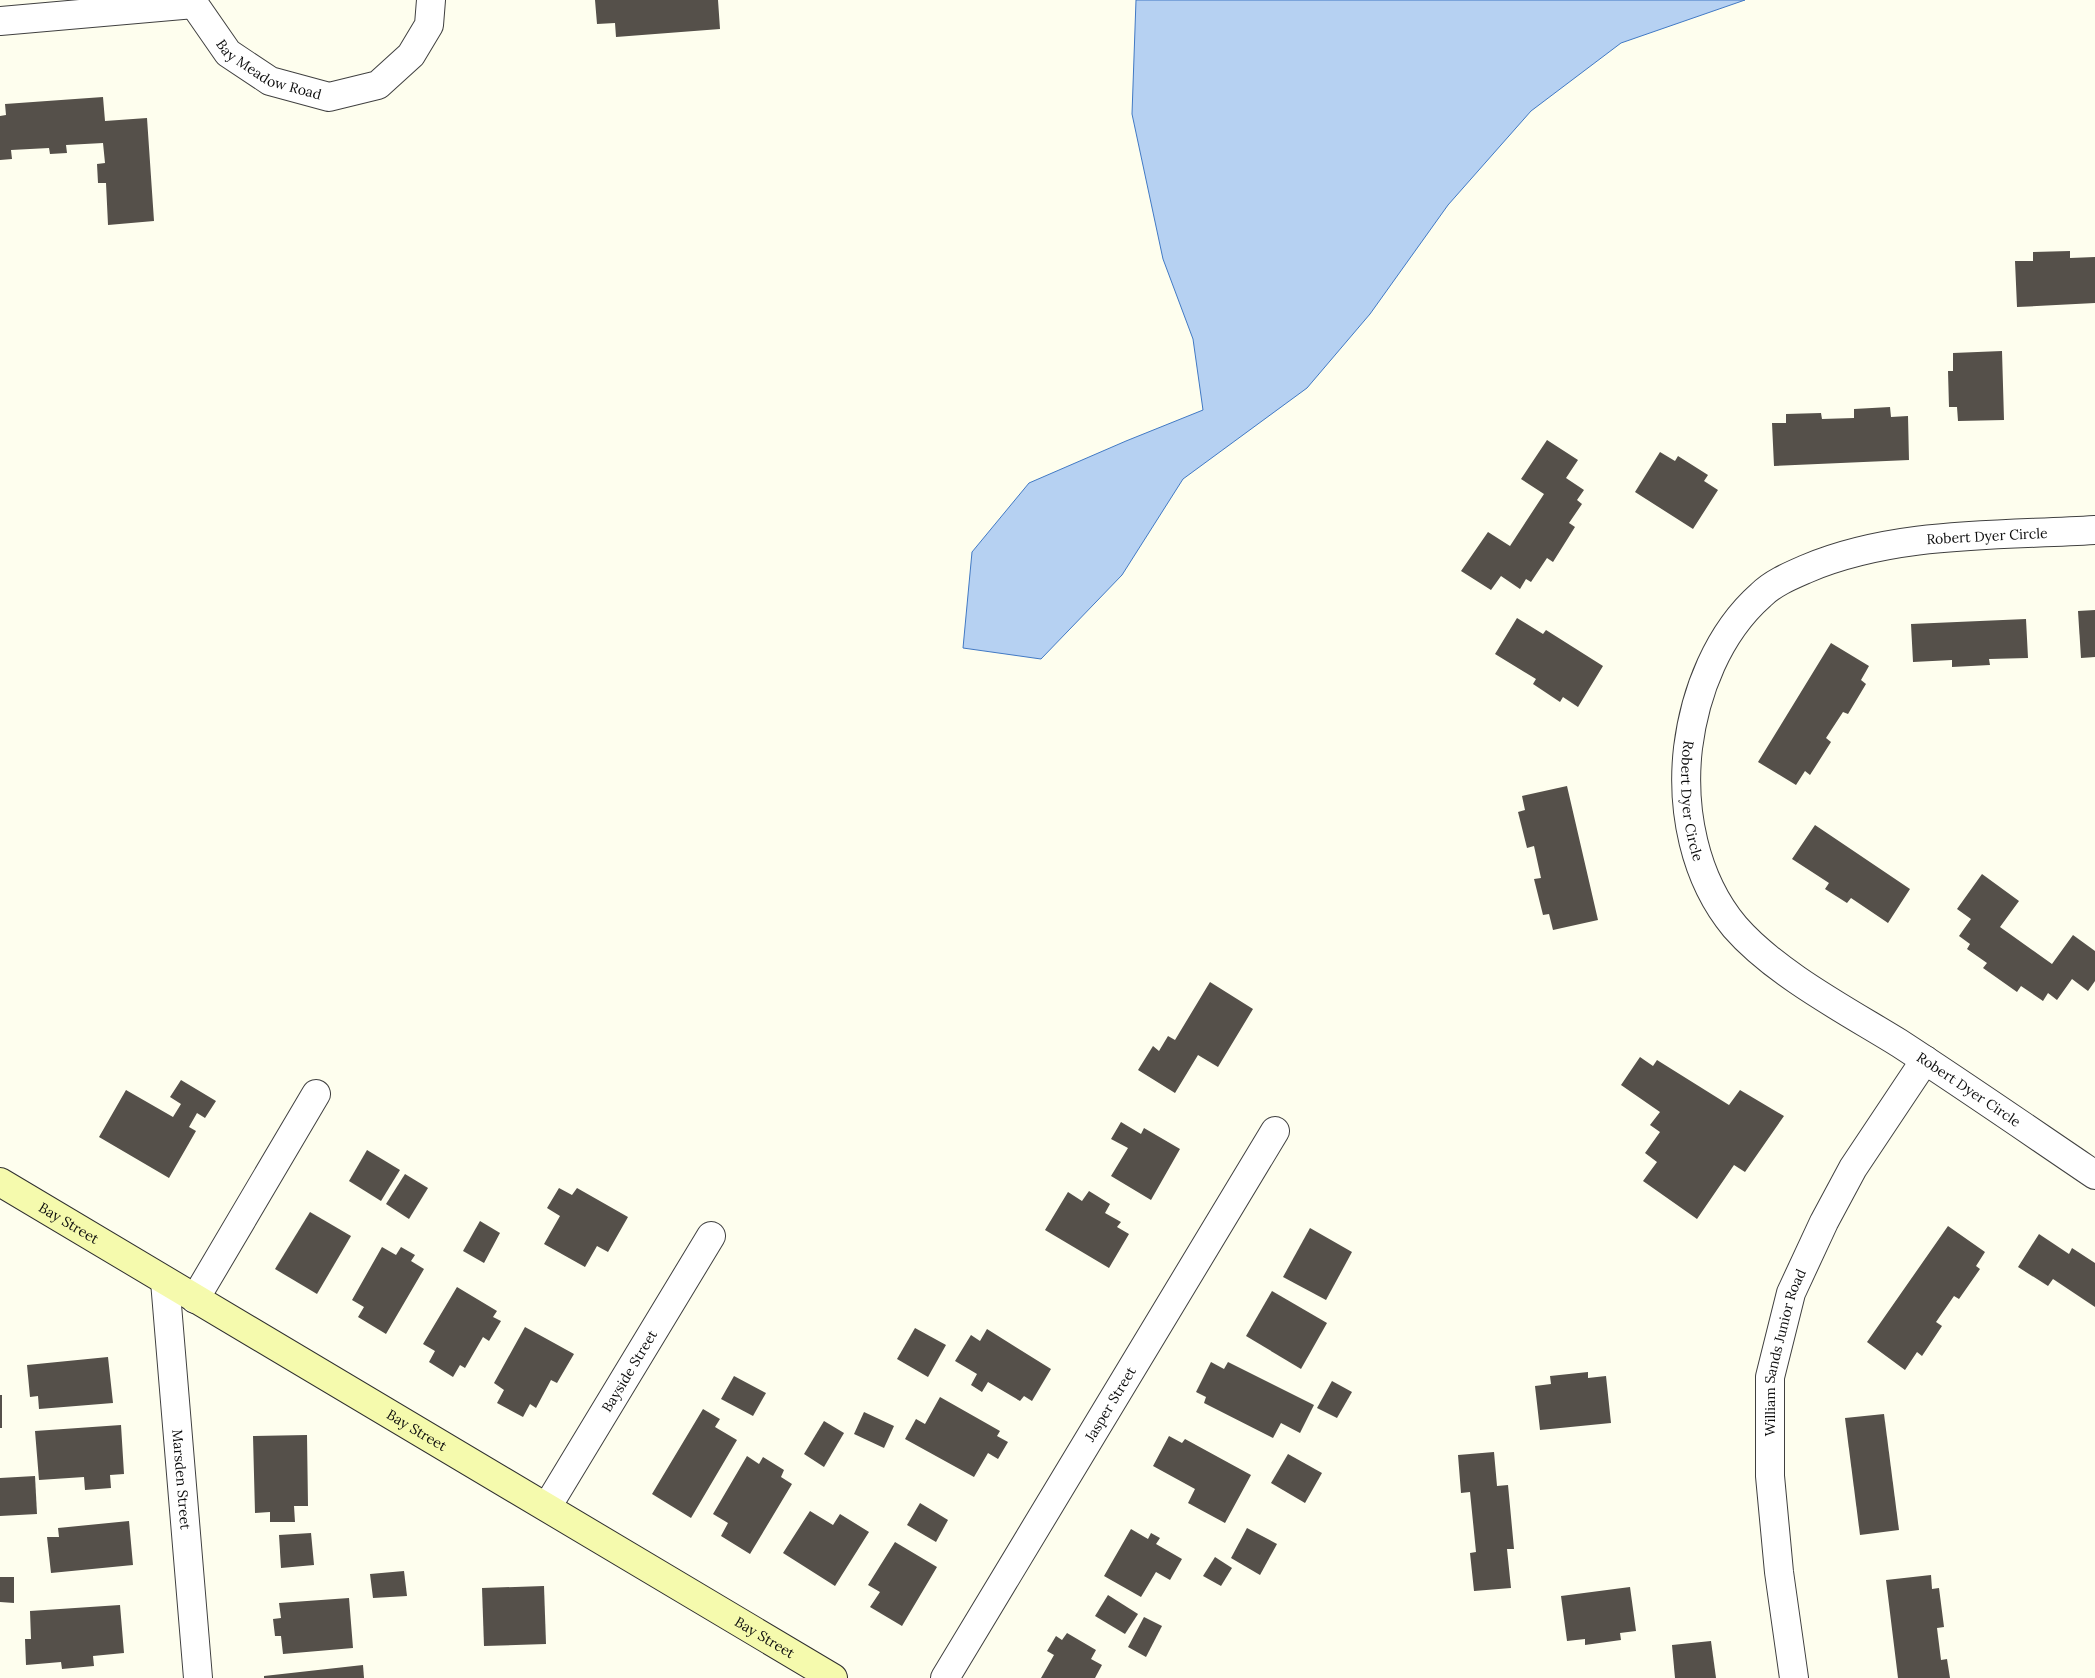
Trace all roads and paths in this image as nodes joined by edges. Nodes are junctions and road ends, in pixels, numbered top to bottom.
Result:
1 (431, 0) edge
2 (195, 2) edge
3 (0, 21) edge
4 (2095, 530) edge
5 (1925, 1060) junction
6 (316, 1094) dead end
7 (1275, 1131) dead end
8 (2095, 1175) edge
9 (0, 1182) edge
10 (711, 1236) dead end
11 (165, 1281) junction
12 (195, 1299) junction
13 (547, 1508) junction
14 (198, 1678) edge
15 (833, 1678) edge
16 (945, 1678) edge
17 (1794, 1678) edge

1 - 2 street, Bay Meadow Road
2 - 3 street, Bay Meadow Road
4 - 5 street, Robert Dyer Circle
5 - 8 street, Robert Dyer Circle
5 - 17 street, William Sands Junior Road
6 - 12 street
7 - 16 street, Jasper Street
9 - 11 main road, Bay Street
10 - 13 street, Bayside Street
11 - 12 main road, Bay Street
11 - 14 street, Marsden Street
12 - 13 main road, Bay Street
13 - 15 main road, Bay Street

